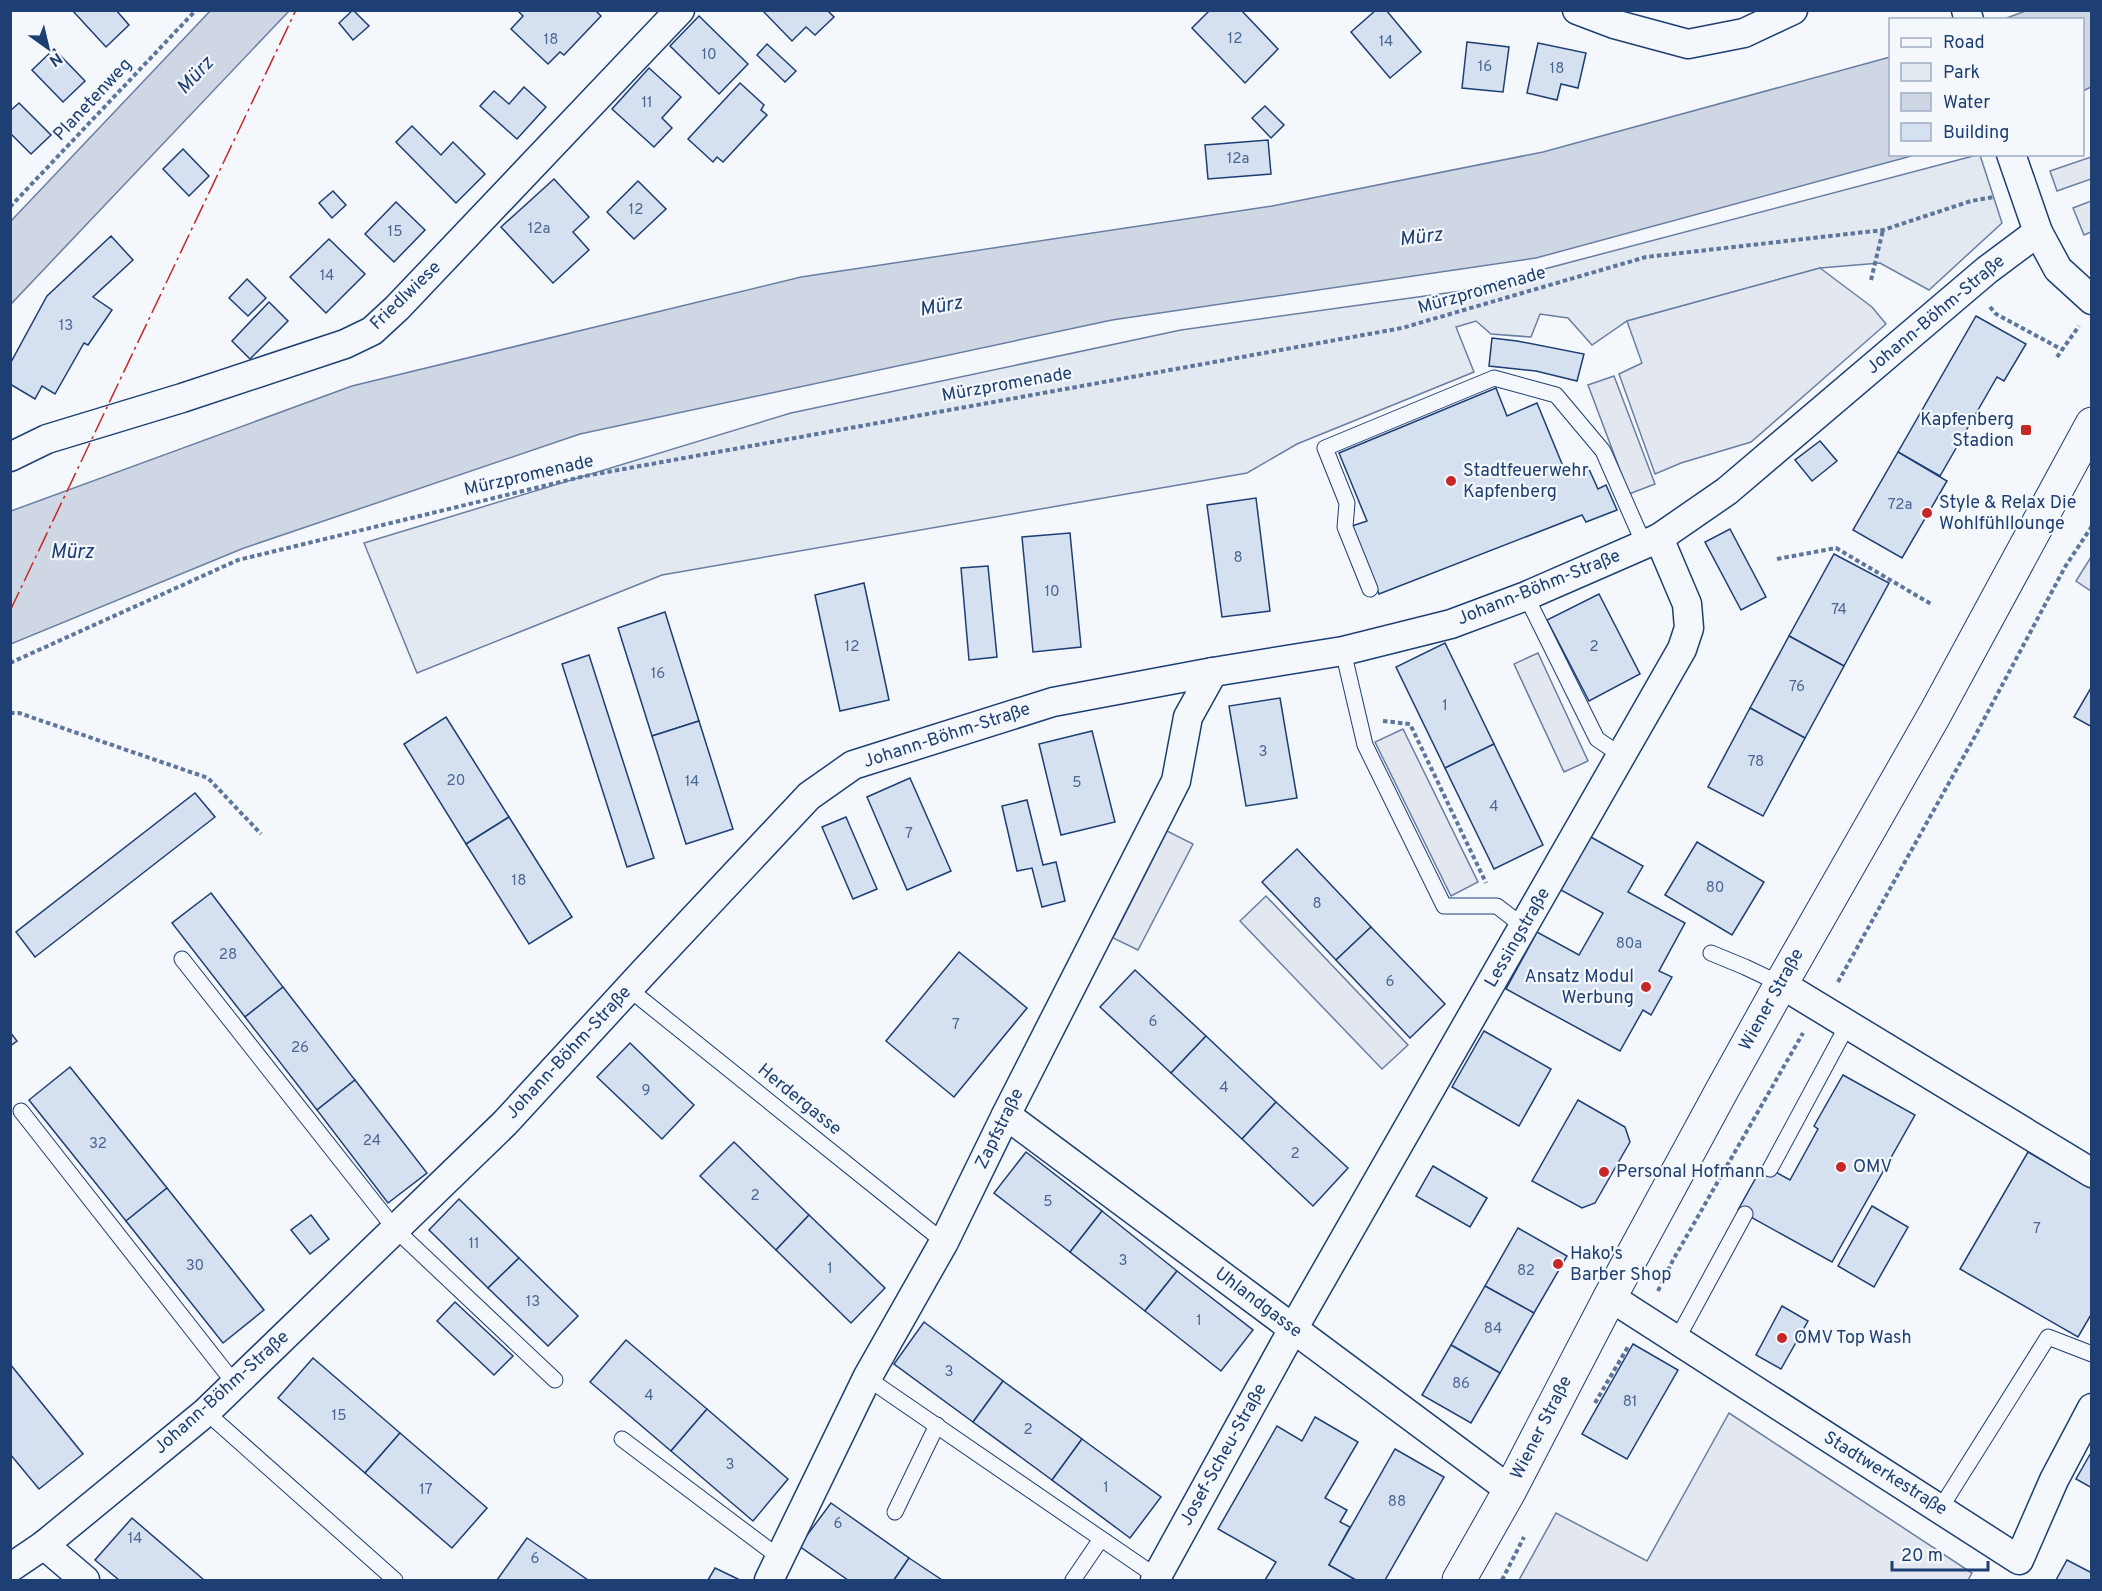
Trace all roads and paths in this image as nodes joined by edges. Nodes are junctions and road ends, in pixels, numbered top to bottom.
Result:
1 (195, 10) edge
2 (680, 10) edge
3 (1578, 10) edge
4 (1793, 10) edge
5 (2012, 156) edge
6 (2023, 189) junction
7 (10, 207) edge
8 (1883, 230) junction
9 (2038, 232) junction
10 (1871, 280) dead end
11 (1989, 305) dead end
12 (2088, 309) edge
13 (2061, 349) dead end
14 (2057, 357) dead end
15 (2091, 424) edge
16 (10, 457) edge
17 (2091, 526) edge
18 (1651, 541) junction
19 (1777, 559) dead end
20 (1370, 589) dead end
21 (1526, 596) junction
22 (1931, 604) dead end
23 (1343, 651) junction
24 (10, 663) edge
25 (1213, 672) junction
26 (10, 713) edge
27 (1359, 717) junction
28 (1623, 756) junction
29 (261, 834) dead end
30 (1497, 906) junction
31 (1524, 927) junction
32 (1711, 953) dead end
33 (182, 959) dead end
34 (1781, 984) junction
35 (1834, 988) dead end
36 (629, 989) junction
37 (1848, 1024) junction
38 (1805, 1030) dead end
39 (21, 1112) dead end
40 (1006, 1115) junction
41 (1770, 1169) dead end
42 (2091, 1173) edge
43 (1745, 1214) dead end
44 (395, 1229) junction
45 (944, 1242) junction
46 (1610, 1297) junction
47 (1643, 1320) junction
48 (1293, 1329) junction
49 (1683, 1329) junction
50 (2091, 1354) edge
51 (867, 1378) junction
52 (555, 1380) dead end
53 (235, 1384) junction
54 (2091, 1408) edge
55 (206, 1412) junction
56 (936, 1425) junction
57 (622, 1439) dead end
58 (1510, 1490) junction
59 (1940, 1509) junction
60 (894, 1512) dead end
61 (1101, 1539) junction
62 (44, 1545) junction
63 (10, 1568) edge
64 (774, 1570) edge
65 (1156, 1579) edge
66 (84, 1581) edge
67 (395, 1581) edge
68 (1073, 1581) edge
69 (1459, 1581) edge

1 - 7 path, Planetenweg
2 - 16 street, Friedlwiese
3 - 4 street
5 - 6 street
6 - 8 path, Mürzpromenade
6 - 9 street
8 - 10 path
8 - 24 path, Mürzpromenade
9 - 12 street
9 - 18 street, Johann-Böhm-Straße
11 - 13 path
12 - 14 path
15 - 34 main road, Wiener Straße
17 - 35 path
18 - 20 lane
18 - 21 street, Johann-Böhm-Straße
18 - 28 street, Lessingstraße
19 - 22 path
21 - 23 street, Johann-Böhm-Straße
21 - 28 lane
23 - 25 street, Johann-Böhm-Straße
23 - 27 lane
25 - 36 street, Johann-Böhm-Straße
25 - 40 street, Zapfstraße
26 - 29 path
27 - 30 path
27 - 30 lane
28 - 31 street, Lessingstraße
30 - 31 lane
31 - 48 street, Lessingstraße
32 - 34 lane
33 - 44 lane
34 - 37 street
34 - 46 main road, Wiener Straße
36 - 44 street, Johann-Böhm-Straße
36 - 45 lane, Herdergasse
37 - 41 lane
37 - 42 street
38 - 47 path
39 - 53 lane
40 - 45 street, Zapfstraße
40 - 48 street, Uhlandgasse
43 - 49 lane
44 - 52 lane
44 - 53 street, Johann-Böhm-Straße
45 - 51 street, Zapfstraße
46 - 47 street, Stadtwerkestraße
46 - 58 main road, Wiener Straße
47 - 49 street, Stadtwerkestraße
48 - 58 street, Uhlandgasse
48 - 65 street, Josef-Scheu-Straße
49 - 59 street, Stadtwerkestraße
50 - 59 lane
51 - 56 lane
51 - 64 street, Zapfstraße
53 - 55 street, Johann-Böhm-Straße
54 - 59 street, Stadtwerkestraße
55 - 62 street, Johann-Böhm-Straße
55 - 67 lane
56 - 60 lane
56 - 61 lane
57 - 64 lane
58 - 69 main road, Wiener Straße
61 - 65 lane
61 - 68 lane
62 - 63 street, Johann-Böhm-Straße
62 - 66 street

